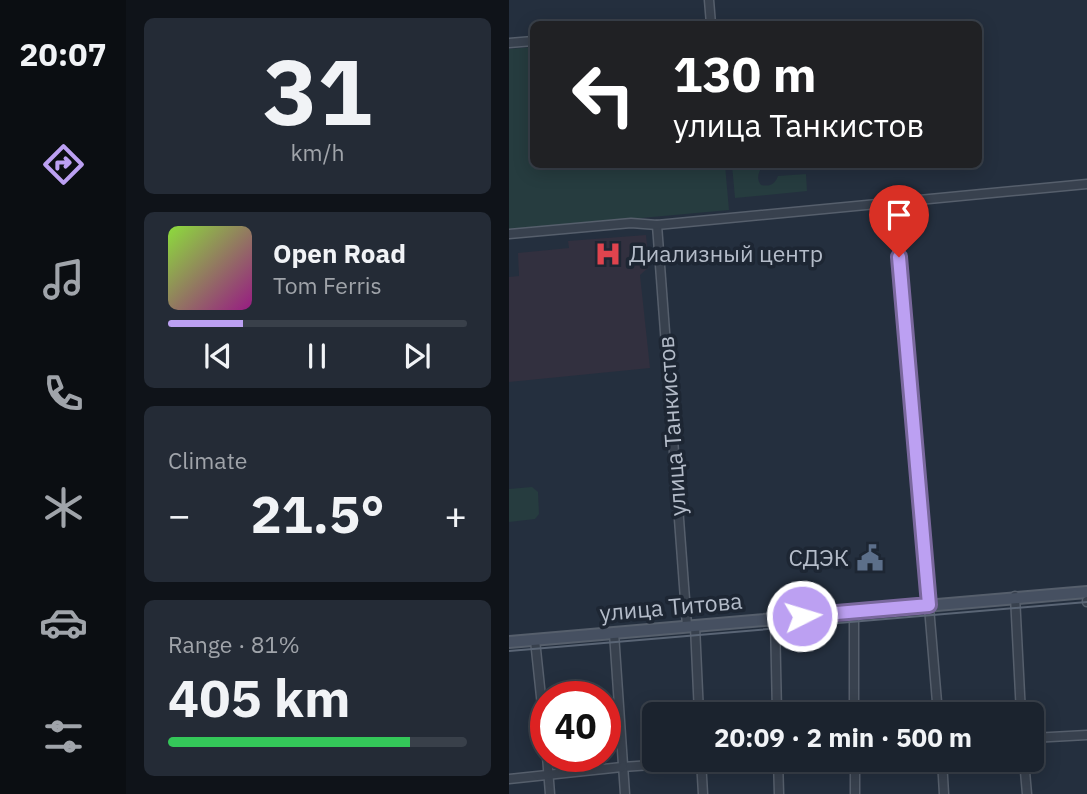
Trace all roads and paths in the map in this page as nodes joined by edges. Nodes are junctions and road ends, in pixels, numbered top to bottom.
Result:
1 (709, 0) edge
2 (710, 21) edge
3 (530, 41) edge
4 (509, 43) edge
5 (1087, 184) edge
6 (895, 203) junction
7 (657, 225) junction
8 (509, 234) edge
9 (1087, 592) edge
10 (1015, 596) junction
11 (929, 605) junction
12 (854, 611) junction
13 (776, 619) junction
14 (691, 626) junction
15 (614, 633) junction
16 (535, 640) junction
17 (509, 642) edge
18 (539, 681) edge
19 (698, 702) edge
20 (777, 702) edge
21 (854, 702) edge
22 (937, 702) edge
23 (1020, 702) edge
24 (1087, 735) edge
25 (1044, 737) edge
26 (642, 765) edge
27 (622, 767) junction
28 (549, 772) edge
29 (702, 772) edge
30 (778, 772) edge
31 (855, 772) edge
32 (943, 772) edge
33 (1025, 772) edge
34 (549, 776) junction
35 (509, 779) edge
36 (550, 794) edge
37 (625, 794) edge
38 (703, 794) edge
39 (779, 794) edge
40 (855, 794) edge
41 (944, 794) edge
42 (1027, 794) edge

1 - 2 street
3 - 4 street
5 - 6 street
6 - 7 street
6 - 11 street
7 - 8 street
7 - 14 street, улица Танкистов
9 - 10 street, улица Титова
10 - 11 street, улица Титова
10 - 23 street
11 - 12 street, улица Титова
11 - 22 street
12 - 13 street, улица Титова
12 - 21 street
13 - 14 street, улица Титова
13 - 20 street
14 - 15 street, улица Титова
14 - 19 street, улица Танкистов
15 - 16 street, улица Титова
15 - 27 street
16 - 17 street, улица Титова
16 - 18 street
24 - 25 street
26 - 27 street
27 - 34 street
27 - 37 street
28 - 34 street
29 - 38 street
30 - 39 street
31 - 40 street
32 - 41 street
33 - 42 street
34 - 35 street
34 - 36 street

